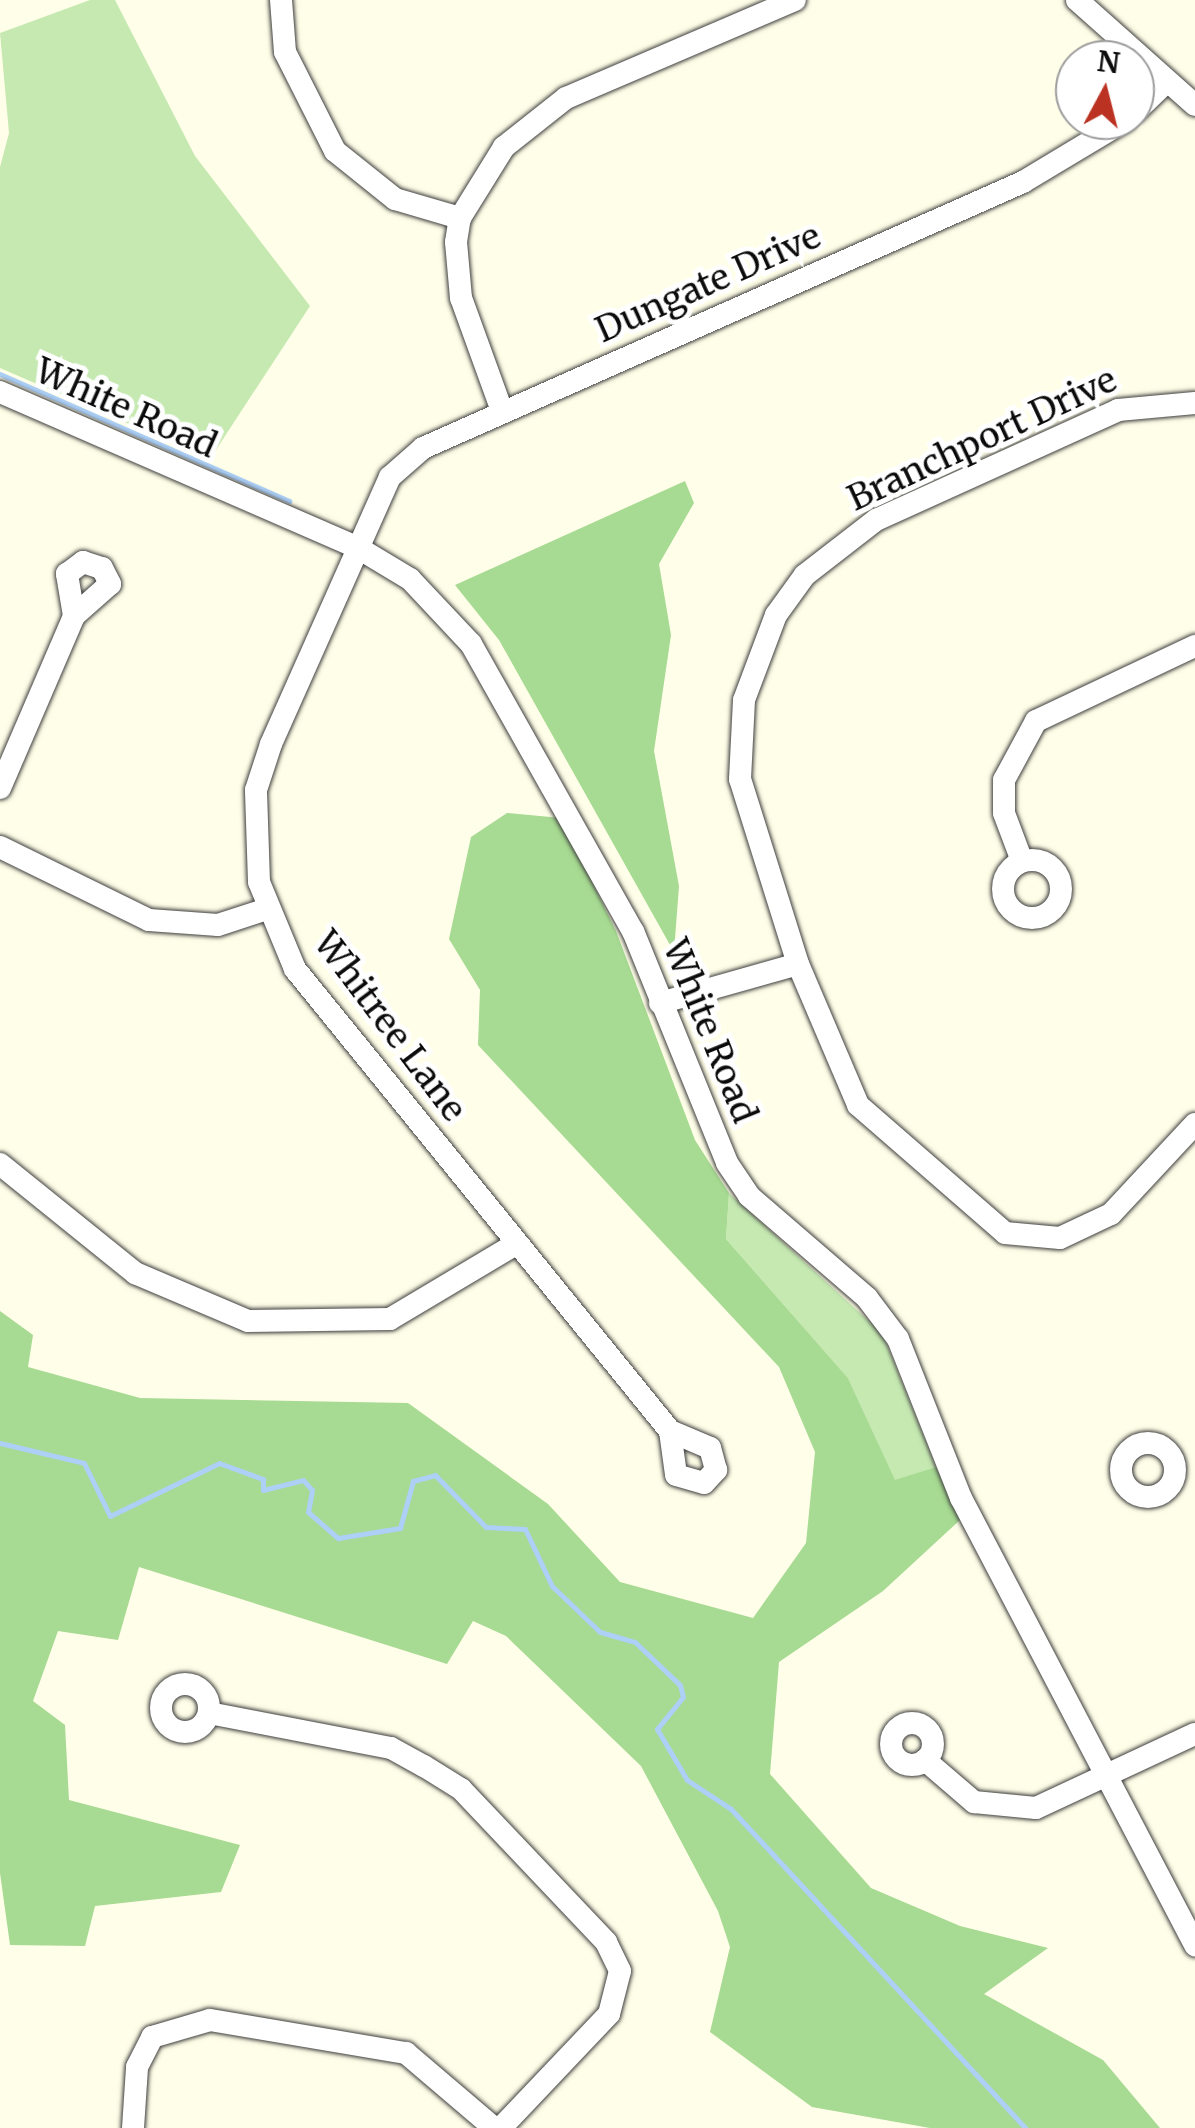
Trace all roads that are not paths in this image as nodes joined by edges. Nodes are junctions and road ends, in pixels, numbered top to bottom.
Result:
1 (281, 0) edge
2 (795, 0) edge
3 (1078, 0) edge
4 (1164, 84) junction
5 (1155, 93) edge
6 (1195, 105) edge
7 (1093, 140) edge
8 (460, 218) junction
9 (0, 392) edge
10 (1195, 403) edge
11 (502, 411) junction
12 (355, 546) junction
13 (74, 616) dead end
14 (1195, 646) edge
15 (0, 788) edge
16 (0, 847) edge
17 (1022, 861) dead end
18 (267, 909) junction
19 (798, 964) junction
20 (660, 1003) junction
21 (1195, 1124) edge
22 (0, 1164) edge
23 (516, 1244) junction
24 (670, 1430) dead end
25 (1195, 1447) edge
26 (1173, 1457) dead end
27 (209, 1714) dead end
28 (1195, 1734) edge
29 (925, 1760) dead end
30 (1102, 1774) junction
31 (1195, 1896) edge
32 (1172, 1907) junction
33 (1195, 1946) edge
34 (134, 2128) edge
35 (497, 2128) edge

1 - 8 street
2 - 8 street
3 - 4 street
4 - 5 street
4 - 6 street
7 - 11 street, Dungate Drive
8 - 11 street
9 - 12 street, White Road
10 - 19 street, Branchport Drive
11 - 12 street, Dungate Drive
12 - 18 street, Whitree Lane
12 - 20 street, White Road
13 - 15 street
14 - 17 street
16 - 18 street
18 - 23 street, Whitree Lane
19 - 20 street
19 - 21 street, Branchport Drive
20 - 30 street, White Road
22 - 23 street
23 - 24 street, Whitree Lane
25 - 26 street
27 - 35 street
28 - 30 street
29 - 30 street
30 - 32 street, White Road
31 - 32 street
32 - 33 street, White Road
34 - 35 street

